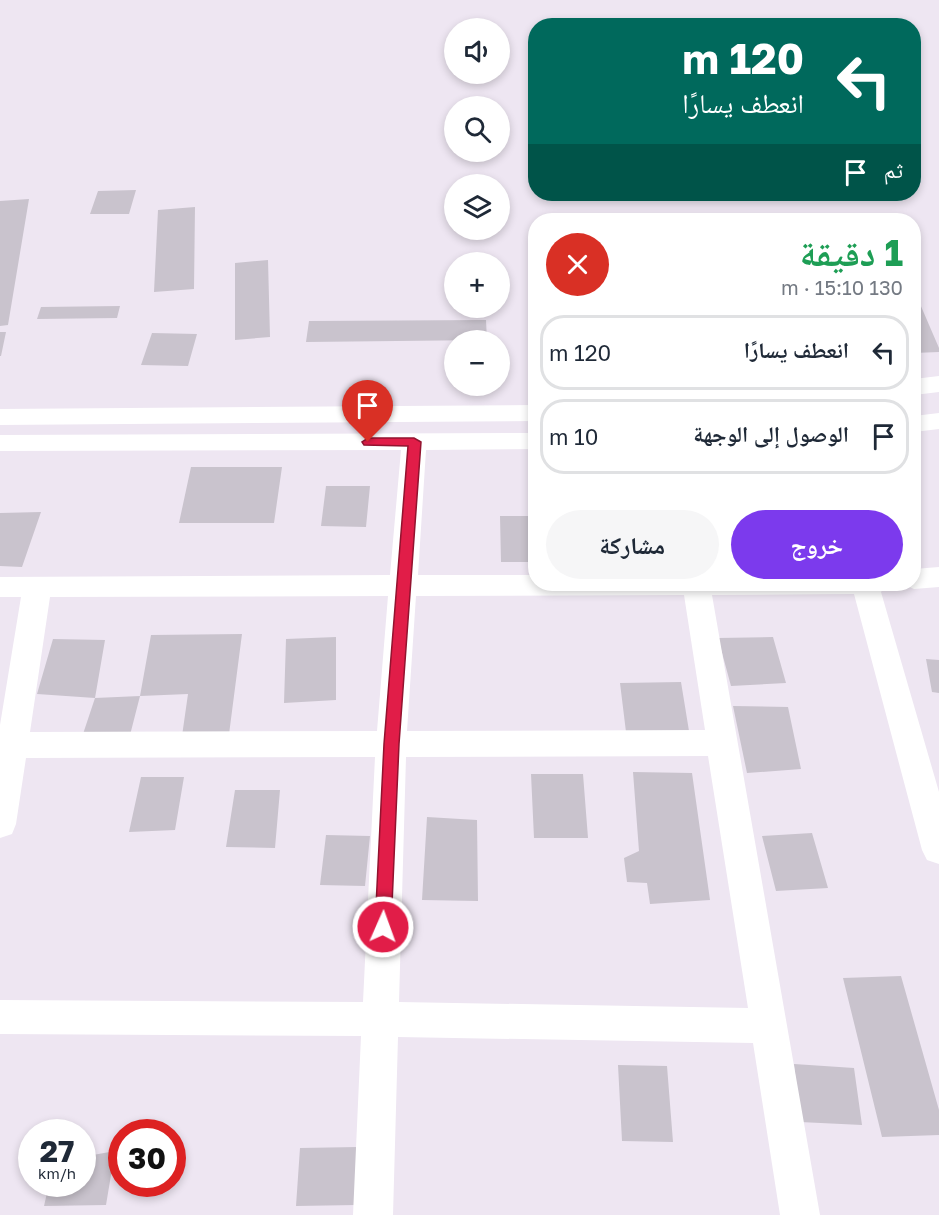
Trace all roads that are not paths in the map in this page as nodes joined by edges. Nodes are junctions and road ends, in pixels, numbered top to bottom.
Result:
1 (939, 384) edge
2 (921, 386) edge
3 (528, 413) edge
4 (0, 417) edge
5 (939, 421) edge
6 (921, 423) edge
7 (528, 441) edge
8 (414, 442) junction
9 (0, 443) edge
10 (939, 577) edge
11 (921, 578) edge
12 (403, 586) junction
13 (528, 586) edge
14 (0, 587) edge
15 (37, 587) junction
16 (697, 591) edge
17 (868, 591) edge
18 (722, 743) junction
19 (391, 744) junction
20 (12, 745) junction
21 (0, 824) edge
22 (939, 850) edge
23 (0, 1017) edge
24 (379, 1019) junction
25 (769, 1026) junction
26 (373, 1215) edge
27 (800, 1215) edge

1 - 2 street
3 - 4 street
5 - 6 street
7 - 8 street
8 - 9 street
8 - 12 street
10 - 11 street
12 - 13 street
12 - 15 street
12 - 19 street
14 - 15 street
15 - 20 street
16 - 18 street
17 - 22 street
18 - 19 street
18 - 25 street
19 - 20 street
19 - 24 street
20 - 21 street
23 - 24 street
24 - 25 street
24 - 26 street
25 - 27 street

